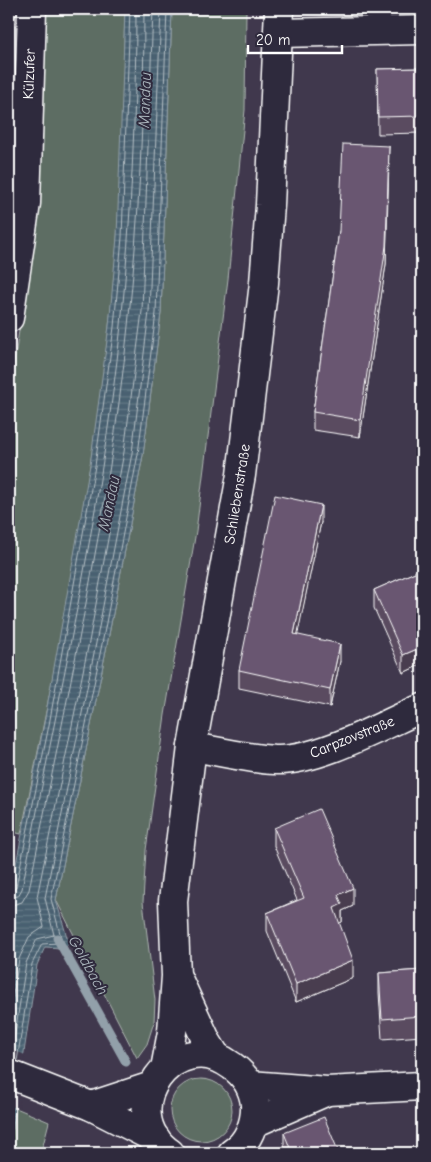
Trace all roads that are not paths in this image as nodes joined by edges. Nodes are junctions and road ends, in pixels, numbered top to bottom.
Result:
1 (32, 9) edge
2 (279, 21) edge
3 (422, 30) edge
4 (9, 318) edge
5 (422, 708) edge
6 (192, 747) junction
7 (176, 976) junction
8 (217, 1058) junction
9 (9, 1074) edge
10 (158, 1077) junction
11 (250, 1085) junction
12 (422, 1086) edge
13 (327, 1091) junction
14 (91, 1106) junction
15 (246, 1142) edge
16 (163, 1146) edge

1 - 4 street, Külzufer
2 - 3 street
2 - 6 street, Schliebenstraße
5 - 6 street, Carpzovstraße
6 - 7 street, Schliebenstraße
7 - 8 street, Schliebenstraße
7 - 10 street, Schliebenstraße
8 - 10 street
8 - 11 street
9 - 14 street
10 - 14 street
10 - 16 street, Schliebenstraße
11 - 13 street
11 - 15 street
12 - 13 street
13 - 15 street
14 - 16 street

